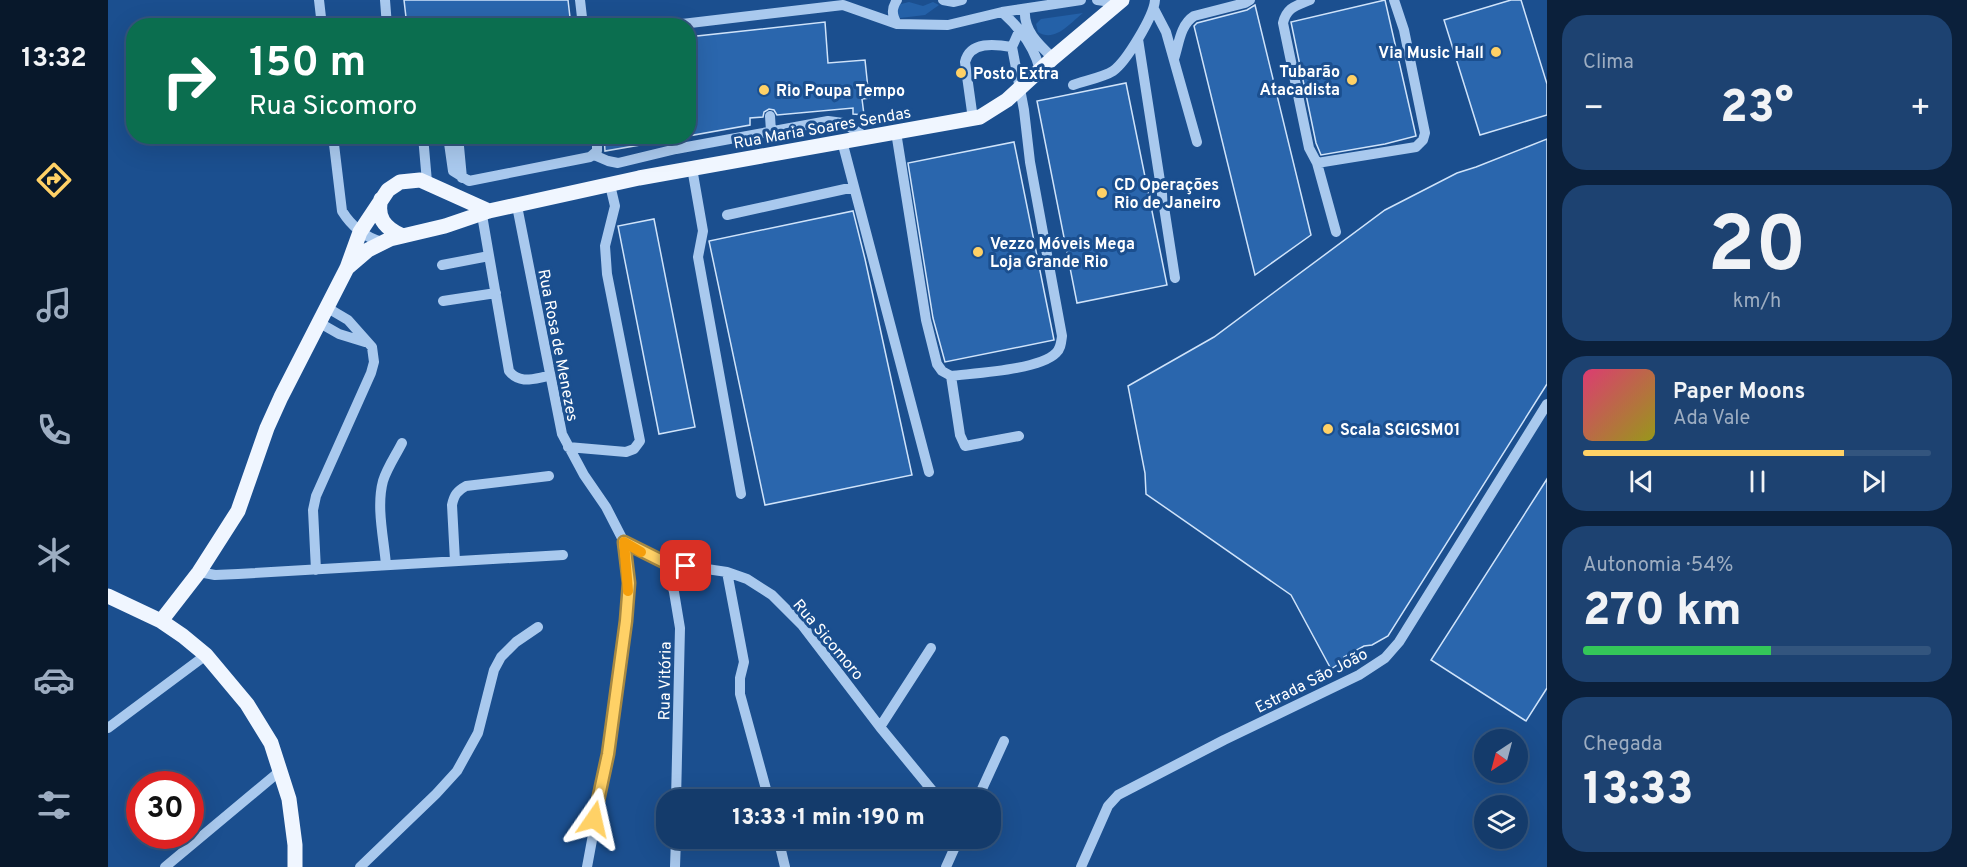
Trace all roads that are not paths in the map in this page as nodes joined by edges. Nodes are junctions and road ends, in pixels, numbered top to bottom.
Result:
1 (319, 0) edge
2 (385, 0) edge
3 (580, 0) edge
4 (858, 0) edge
5 (897, 0) edge
6 (943, 0) edge
7 (962, 0) edge
8 (1081, 0) edge
9 (1097, 0) edge
10 (1250, 0) edge
11 (1310, 0) edge
12 (1394, 0) edge
13 (1120, 1) edge
14 (1154, 4) edge
15 (843, 5) junction
16 (1025, 9) junction
17 (1002, 12) junction
18 (321, 18) edge
19 (386, 18) edge
20 (582, 18) edge
21 (696, 22) edge
22 (897, 24) junction
23 (1020, 29) junction
24 (1138, 39) junction
25 (1012, 47) junction
26 (1053, 58) junction
27 (1174, 61) junction
28 (1040, 70) junction
29 (1073, 85) dead end
30 (1020, 89) junction
31 (770, 116) dead end
32 (973, 119) junction
33 (771, 131) junction
34 (896, 132) junction
35 (866, 137) junction
36 (842, 141) junction
37 (1197, 142) dead end
38 (334, 144) edge
39 (424, 144) edge
40 (449, 144) edge
41 (459, 144) edge
42 (598, 144) edge
43 (594, 155) junction
44 (1317, 163) junction
45 (692, 168) junction
46 (462, 178) junction
47 (427, 182) junction
48 (610, 185) junction
49 (854, 187) junction
50 (445, 190) junction
51 (381, 199) junction
52 (517, 206) junction
53 (485, 213) junction
54 (727, 215) dead end
55 (445, 226) junction
56 (360, 232) junction
57 (1336, 232) dead end
58 (401, 235) junction
59 (382, 243) junction
60 (489, 256) junction
61 (442, 265) dead end
62 (347, 268) junction
63 (1175, 278) dead end
64 (496, 293) junction
65 (443, 301) dead end
66 (326, 307) junction
67 (318, 322) junction
68 (366, 342) junction
69 (549, 376) junction
70 (951, 376) junction
71 (1547, 404) edge
72 (1019, 436) dead end
73 (402, 443) dead end
74 (568, 447) junction
75 (929, 472) dead end
76 (549, 476) dead end
77 (741, 494) dead end
78 (624, 542) junction
79 (563, 555) dead end
80 (455, 561) junction
81 (666, 563) junction
82 (387, 566) junction
83 (316, 570) junction
84 (199, 572) junction
85 (727, 572) junction
86 (108, 596) edge
87 (161, 621) junction
88 (538, 627) dead end
89 (931, 648) dead end
90 (206, 655) junction
91 (880, 727) junction
92 (108, 728) edge
93 (1004, 741) dead end
94 (280, 771) junction
95 (676, 789) edge
96 (766, 789) edge
97 (931, 789) edge
98 (982, 789) edge
99 (676, 849) edge
100 (781, 849) edge
101 (954, 849) edge
102 (373, 862) edge
103 (165, 867) edge
104 (295, 867) edge
105 (360, 867) edge
106 (587, 867) edge
107 (675, 867) edge
108 (785, 867) edge
109 (946, 867) edge
110 (1081, 867) edge

1 - 18 street
2 - 19 street
3 - 20 street
4 - 15 street
5 - 22 street
6 - 7 street
8 - 16 street
9 - 13 street
10 - 27 street
11 - 44 street
12 - 44 street
13 - 26 main road, Rua Maria Soares Sendas
14 - 24 street
14 - 27 street
15 - 21 street
15 - 22 street
16 - 17 street
16 - 26 street
17 - 22 street
17 - 23 street
23 - 25 street
23 - 28 street
24 - 29 street
24 - 63 street
25 - 30 street
25 - 32 street
26 - 28 main road, Rua Maria Soares Sendas
27 - 37 street
28 - 30 main road, Rua Maria Soares Sendas
30 - 32 main road, Rua Maria Soares Sendas
30 - 70 street
31 - 33 street
32 - 34 main road, Rua Maria Soares Sendas
33 - 35 street
33 - 43 street
34 - 35 main road, Rua Maria Soares Sendas
34 - 70 street
35 - 36 main road, Rua Maria Soares Sendas
36 - 45 main road, Rua Maria Soares Sendas
36 - 49 street
38 - 56 street
39 - 47 street
40 - 46 street
41 - 46 street
42 - 43 street
43 - 46 street
44 - 57 street
45 - 48 main road, Rua Maria Soares Sendas
45 - 77 street
47 - 50 main road, Rua Maria Soares Sendas
47 - 51 main road, Rua Maria Soares Sendas
48 - 52 main road, Rua Maria Soares Sendas
48 - 74 street
49 - 54 street
49 - 75 street
50 - 53 main road, Rua Maria Soares Sendas
50 - 55 main road
51 - 56 main road, Rua Maria Soares Sendas
51 - 58 main road
52 - 53 main road, Rua Maria Soares Sendas
52 - 69 street, Rua Rosa de Menezes
53 - 55 main road, Rua Maria Soares Sendas
53 - 60 street
55 - 58 main road, Rua Maria Soares Sendas
56 - 59 street
56 - 62 main road, Rua Maria Soares Sendas
58 - 59 main road, Rua Maria Soares Sendas
59 - 62 main road, Rua Maria Soares Sendas
60 - 61 street
60 - 64 street
62 - 66 main road, Rua Maria Soares Sendas
64 - 65 street
64 - 69 street
66 - 67 main road, Rua Maria Soares Sendas
66 - 68 street
67 - 68 street
67 - 84 main road, Rua Maria Soares Sendas
68 - 83 street
69 - 74 street, Rua Rosa de Menezes
70 - 72 street
71 - 110 street, Estrada São João
73 - 82 street
74 - 78 street, Rua Rosa de Menezes
76 - 80 street
78 - 81 street, Rua Sicomoro
78 - 106 street, Rua Rosa de Menezes
79 - 80 street
80 - 82 street
81 - 85 street, Rua Sicomoro
81 - 95 street, Rua Vitória
82 - 83 street
83 - 84 street
84 - 87 main road, Rua Maria Soares Sendas
85 - 91 street, Rua Sicomoro
85 - 96 street
86 - 87 main road
87 - 90 main road
88 - 102 street
89 - 91 street
90 - 92 street
90 - 94 main road
91 - 97 street, Rua Sicomoro
93 - 98 street
94 - 103 street
94 - 104 main road
99 - 107 street
100 - 108 street
101 - 109 street
102 - 105 street

